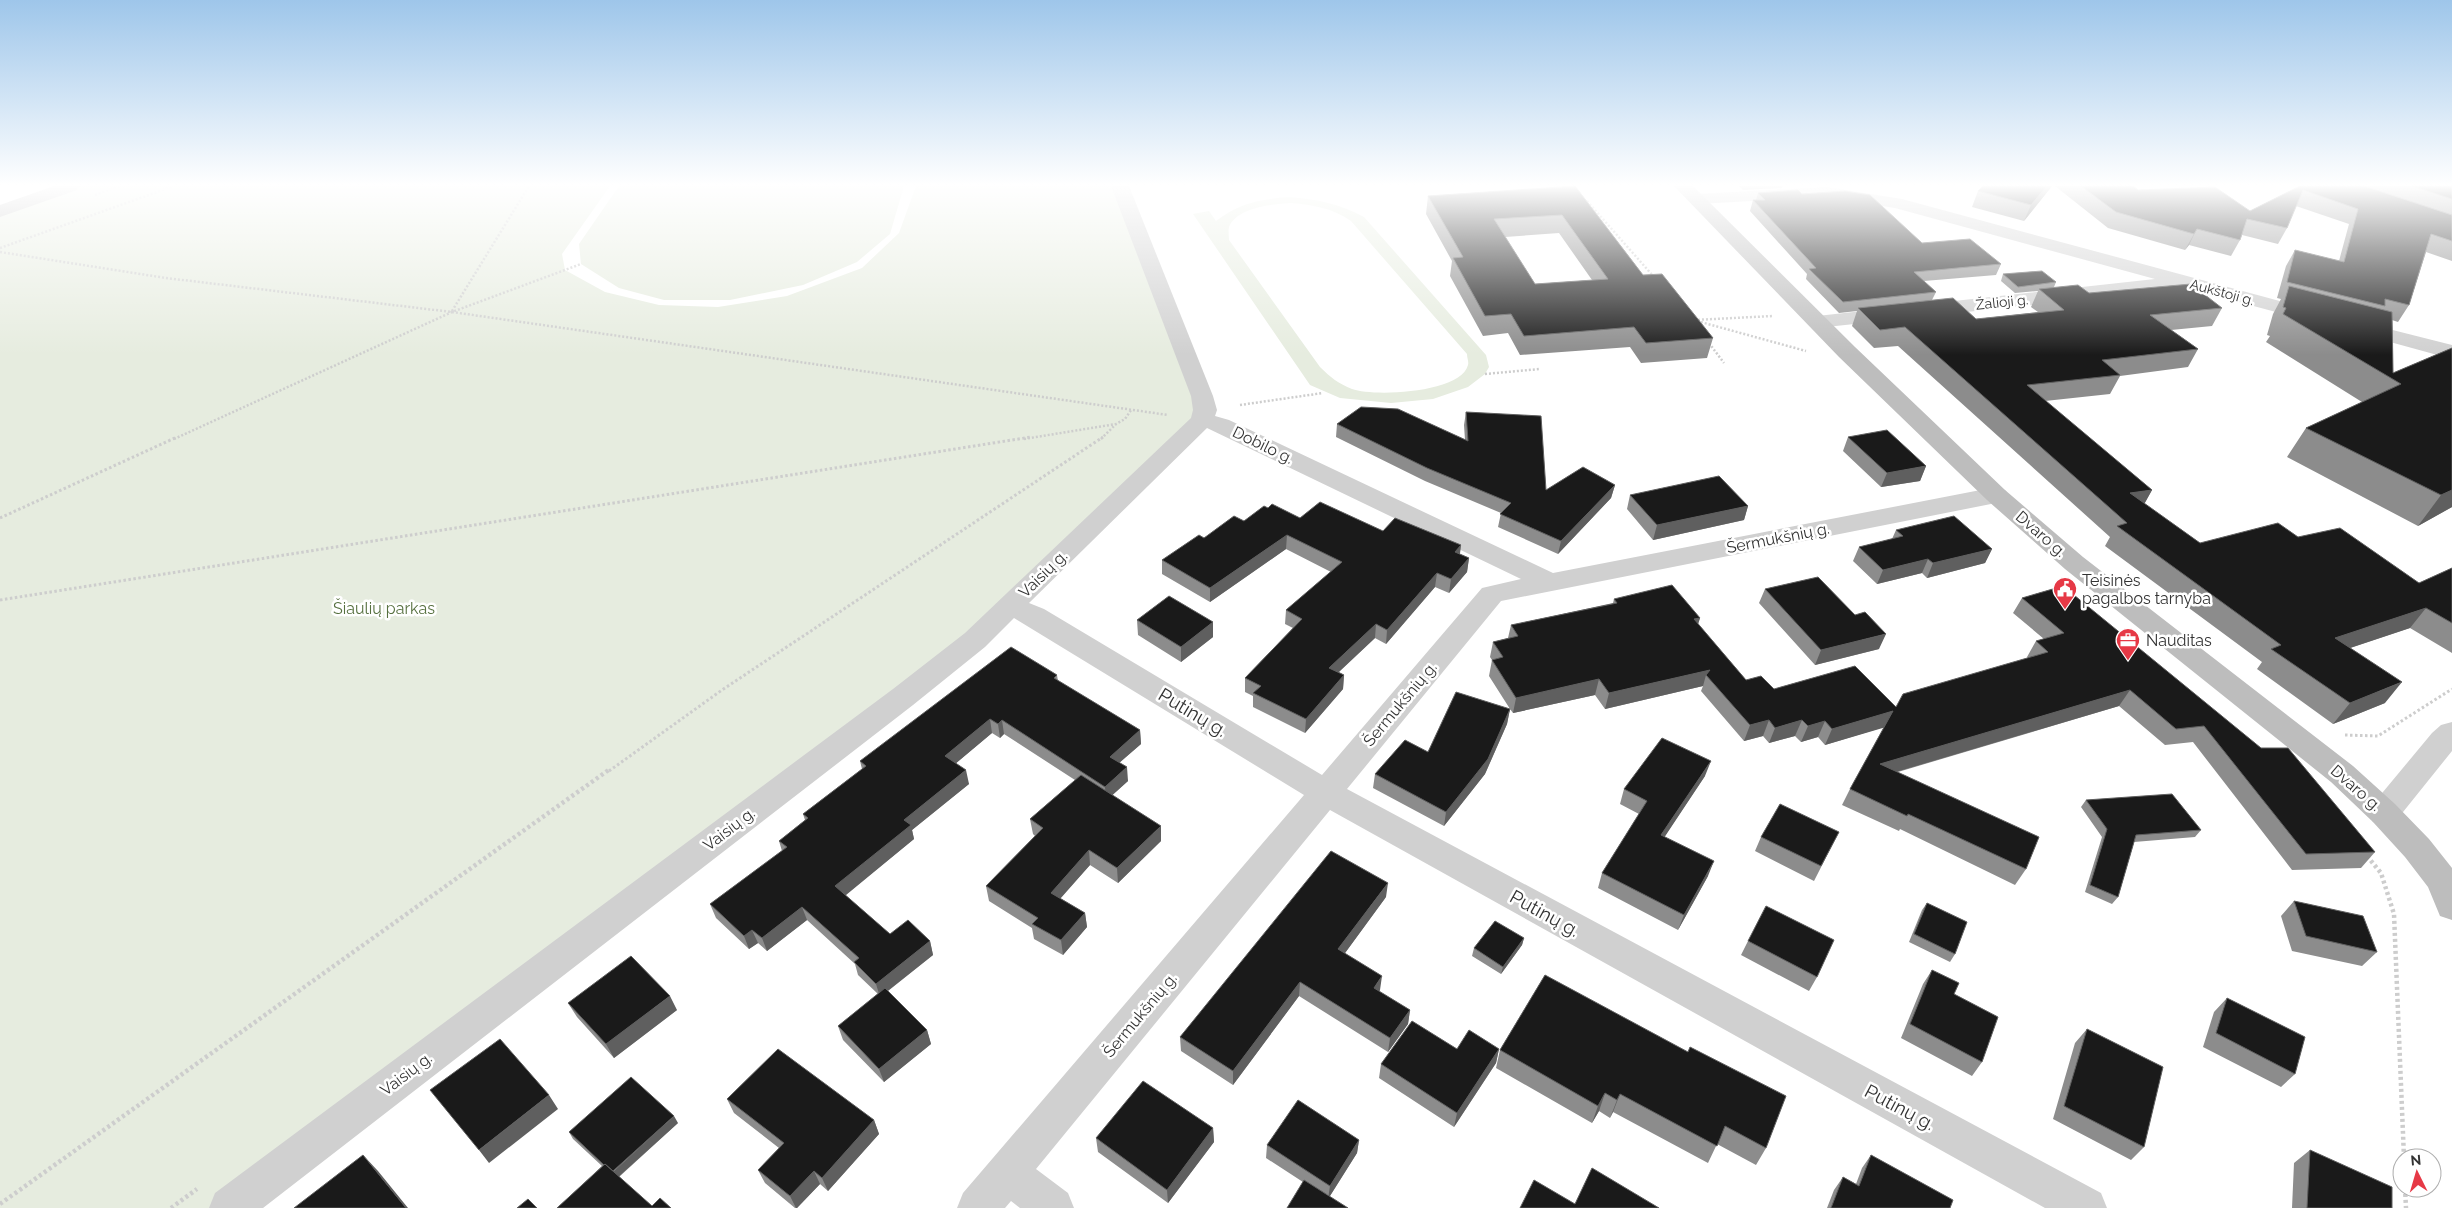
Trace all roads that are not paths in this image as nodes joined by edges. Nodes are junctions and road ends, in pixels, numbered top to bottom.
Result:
1 (1142, 242) edge
2 (1739, 242) edge
3 (2039, 242) edge
4 (2186, 283) junction
5 (1817, 322) junction
6 (2452, 352) edge
7 (1203, 415) junction
8 (1996, 495) junction
9 (1549, 582) junction
10 (1010, 606) junction
11 (2452, 733) edge
12 (1326, 792) junction
13 (2384, 813) junction
14 (2452, 906) edge
15 (1008, 1173) junction
16 (230, 1208) edge
17 (978, 1208) edge
18 (1053, 1208) edge
19 (2086, 1208) edge

1 - 7 street
2 - 5 main road, Dvaro g.
3 - 4 street, Aukštoji g.
4 - 5 street, Žalioji g.
4 - 6 street, Aukštoji g.
5 - 8 main road, Dvaro g.
7 - 9 street, Dobilo g.
7 - 10 street, Vaisių g.
8 - 9 street, Šermukšnių g.
8 - 13 main road, Dvaro g.
9 - 12 street, Šermukšnių g.
10 - 12 street, Putinų g.
10 - 16 street, Vaisių g.
11 - 13 street
12 - 15 street, Šermukšnių g.
12 - 19 street, Putinų g.
13 - 14 main road, Dvaro g.
15 - 17 street, Šermukšnių g.
15 - 18 street

